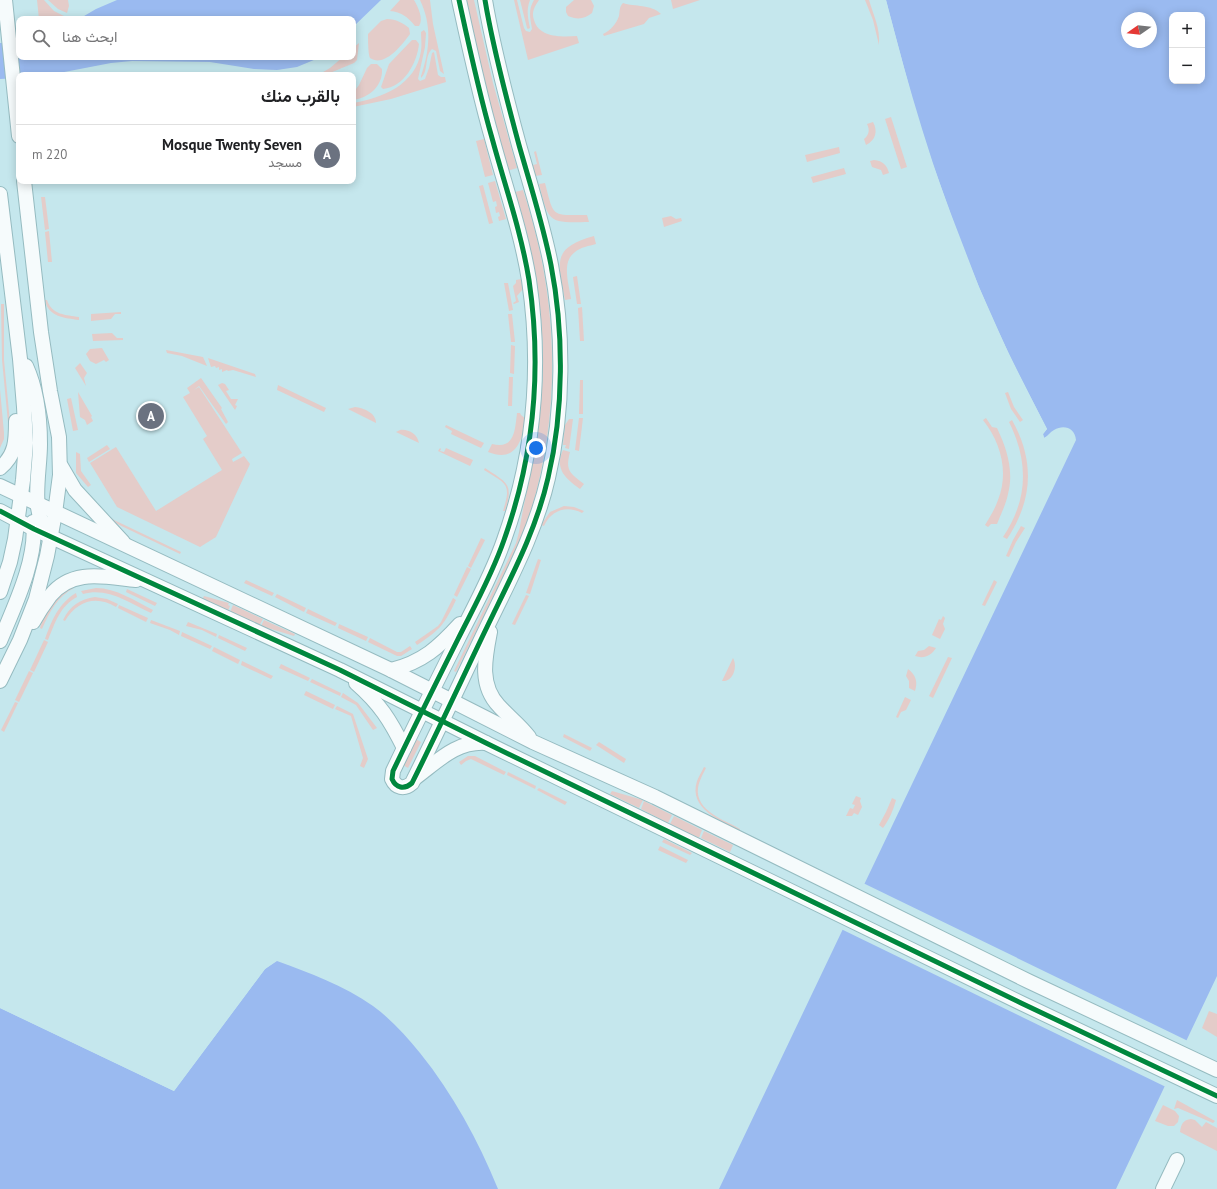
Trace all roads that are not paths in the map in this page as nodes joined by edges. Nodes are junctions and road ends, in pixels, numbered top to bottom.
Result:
1 (6, 0) edge
2 (459, 0) edge
3 (485, 0) edge
4 (16, 108) edge
5 (24, 184) edge
6 (0, 194) edge
7 (20, 359) junction
8 (60, 464) junction
9 (0, 468) edge
10 (0, 486) edge
11 (21, 496) junction
12 (37, 504) junction
13 (0, 511) edge
14 (55, 513) junction
15 (18, 521) junction
16 (34, 529) junction
17 (50, 537) junction
18 (129, 548) junction
19 (148, 582) junction
20 (0, 592) edge
21 (472, 610) junction
22 (492, 615) junction
23 (20, 640) junction
24 (0, 641) edge
25 (340, 670) junction
26 (391, 670) junction
27 (0, 681) edge
28 (432, 691) junction
29 (451, 701) junction
30 (422, 710) junction
31 (442, 720) junction
32 (533, 742) junction
33 (486, 743) junction
34 (404, 748) junction
35 (414, 779) junction
36 (1217, 1070) edge
37 (1217, 1096) edge
38 (1177, 1160) dead end
39 (1163, 1189) edge

1 - 4 street
2 - 21 street
3 - 22 street
5 - 8 street
6 - 7 street
7 - 9 street
7 - 11 street
7 - 12 street
8 - 14 street
8 - 18 street
10 - 11 street
11 - 12 street
11 - 15 street
11 - 16 street
12 - 14 street
12 - 17 street
13 - 15 street
14 - 17 street
14 - 18 street
15 - 16 street
15 - 20 street
16 - 17 street
16 - 24 street
17 - 19 street
17 - 23 street
18 - 26 street
19 - 23 street
19 - 25 street
21 - 26 street
21 - 28 street
22 - 29 street
22 - 32 street
23 - 27 street
25 - 30 street
25 - 34 street
26 - 28 street
28 - 29 street
28 - 30 street
29 - 31 street
29 - 32 street
30 - 31 street
30 - 34 street
31 - 33 street
31 - 35 street
32 - 36 street
33 - 35 street
33 - 37 street
34 - 35 street
38 - 39 street

